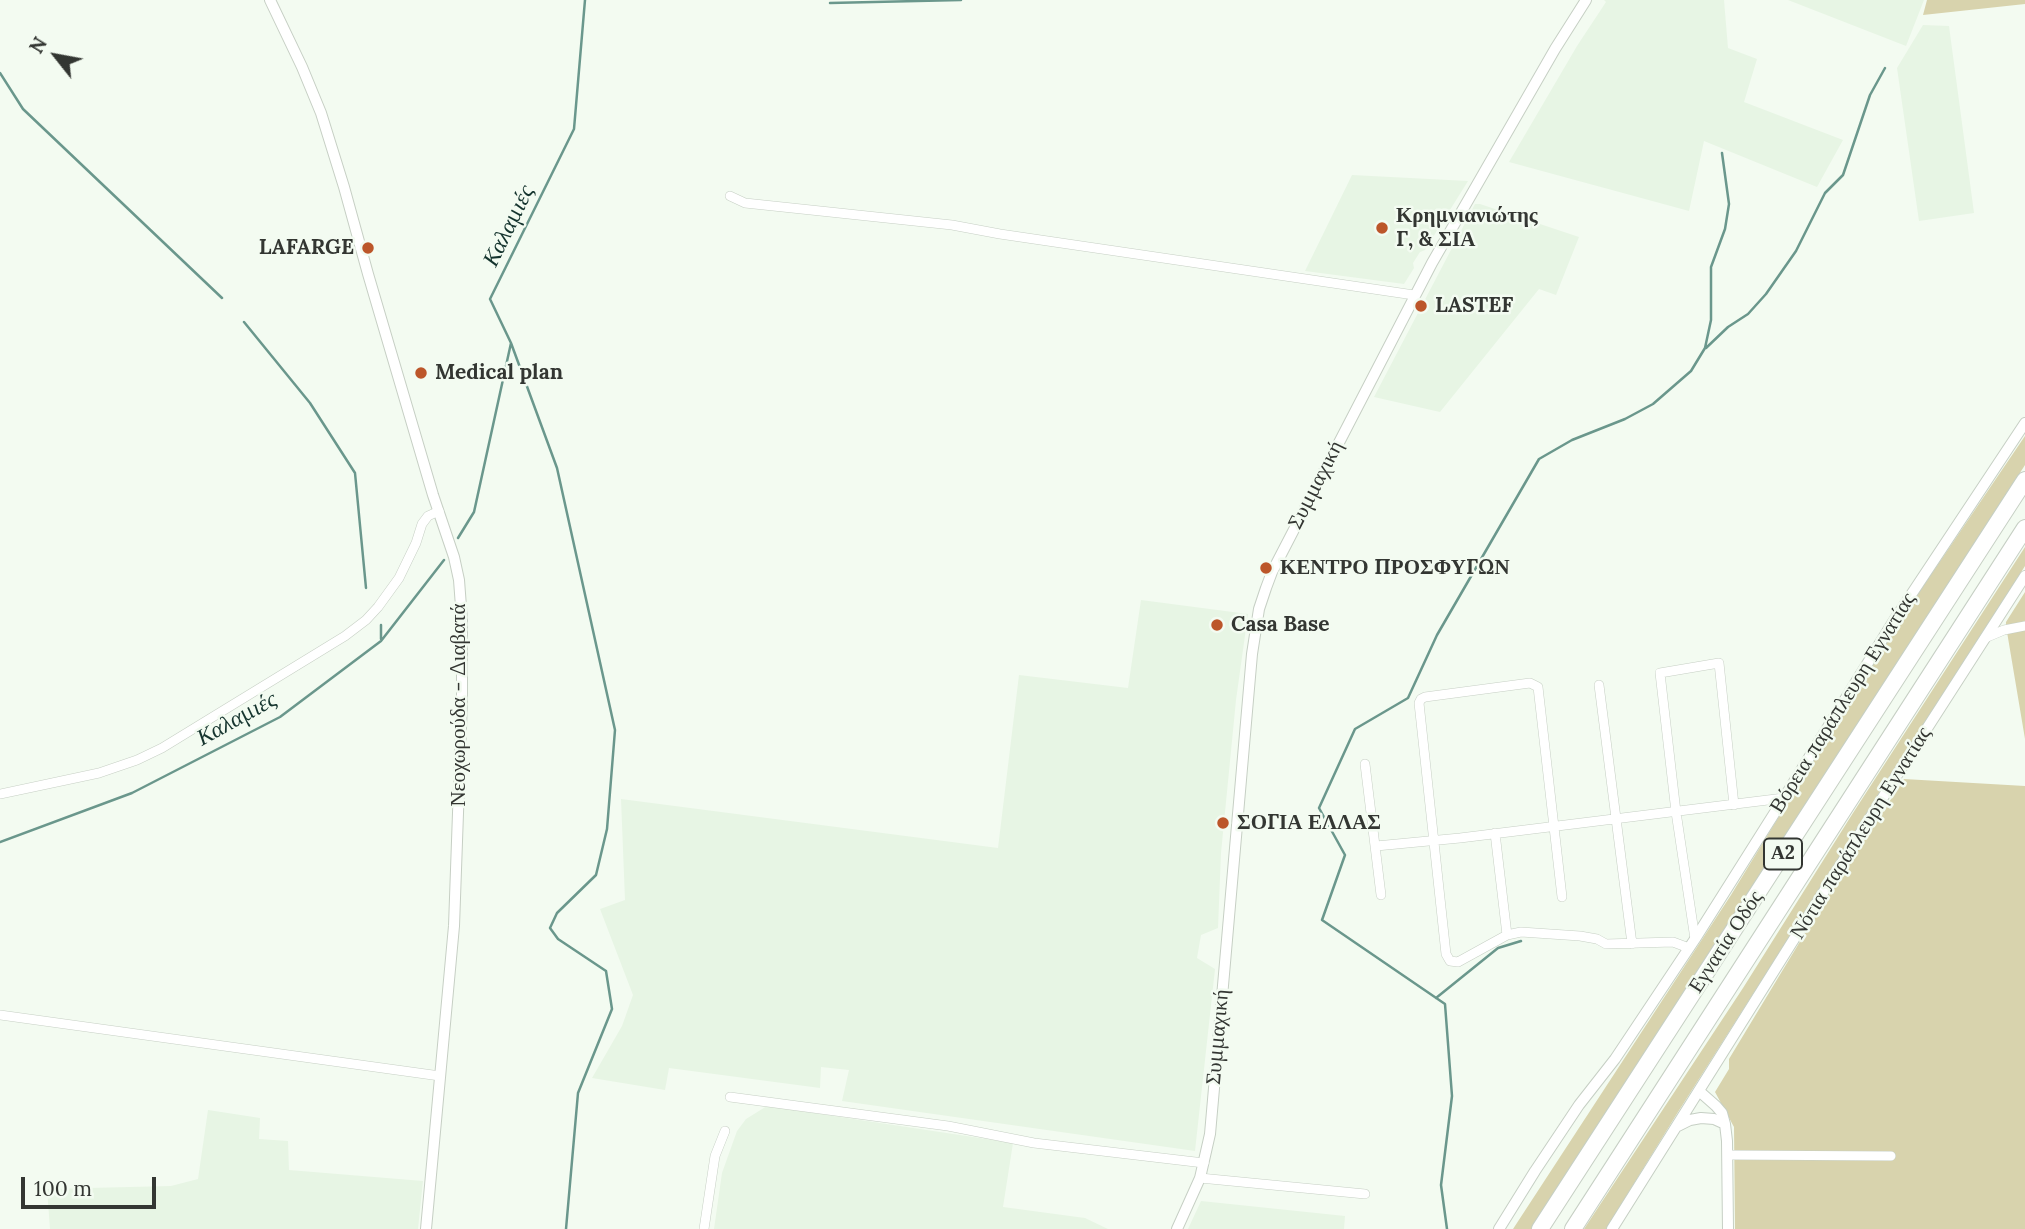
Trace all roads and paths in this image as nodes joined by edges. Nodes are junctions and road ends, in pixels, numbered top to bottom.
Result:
1 (270, 0) edge
2 (1586, 0) edge
3 (730, 197) dead end
4 (1414, 295) junction
5 (2025, 423) edge
6 (2025, 480) edge
7 (439, 511) junction
8 (2025, 528) edge
9 (2025, 576) edge
10 (2025, 626) edge
11 (1985, 638) junction
12 (1598, 685) dead end
13 (1365, 765) dead end
14 (0, 794) edge
15 (1784, 798) junction
16 (1734, 805) junction
17 (1676, 812) junction
18 (1615, 820) junction
19 (1553, 827) junction
20 (1495, 833) junction
21 (1434, 841) junction
22 (1376, 846) junction
23 (1381, 895) dead end
24 (1562, 897) dead end
25 (1507, 935) junction
26 (1692, 943) junction
27 (1632, 944) junction
28 (0, 1015) edge
29 (440, 1076) junction
30 (1699, 1091) junction
31 (730, 1097) dead end
32 (1722, 1123) junction
33 (1676, 1127) junction
34 (725, 1131) dead end
35 (1728, 1155) junction
36 (1891, 1156) dead end
37 (1204, 1163) junction
38 (1200, 1178) junction
39 (1365, 1194) dead end
40 (426, 1229) edge
41 (704, 1229) edge
42 (1177, 1229) edge
43 (1499, 1229) edge
44 (1540, 1229) edge
45 (1573, 1229) edge
46 (1612, 1229) edge
47 (1728, 1229) edge

1 - 7 street, Νεοχωρούδα - Διαβατά
2 - 4 street, Συμμαχική
3 - 4 street
4 - 37 street, Συμμαχική
5 - 15 street, Βόρεια παράπλευρη Εγνατίας
6 - 44 highway, Εγνατία Οδός / Α2
7 - 14 street
7 - 29 street, Νεοχωρούδα - Διαβατά
8 - 45 highway, Εγνατία Οδός / Α2
9 - 11 street, Νότια παράπλευρη Εγνατίας
10 - 11 street
11 - 30 street, Νότια παράπλευρη Εγνατίας
12 - 18 street
13 - 22 street
15 - 16 street
15 - 26 street, Βόρεια παράπλευρη Εγνατίας
16 - 17 street
16 - 17 street
17 - 18 street
17 - 26 street
18 - 19 street
18 - 27 street
19 - 20 street
19 - 21 street
19 - 24 street
20 - 21 street
20 - 25 street
21 - 22 street
21 - 25 street
22 - 23 street
25 - 27 street
26 - 27 street
26 - 43 street, Βόρεια παράπλευρη Εγνατίας
28 - 29 street
29 - 40 street, Νεοχωρούδα - Διαβατά
30 - 32 street
30 - 33 street, Νότια παράπλευρη Εγνατίας
31 - 37 street
32 - 33 street
32 - 35 street
33 - 46 street
34 - 41 street
35 - 36 street
35 - 47 street
37 - 38 street, Συμμαχική
38 - 39 street
38 - 42 street, Συμμαχική

